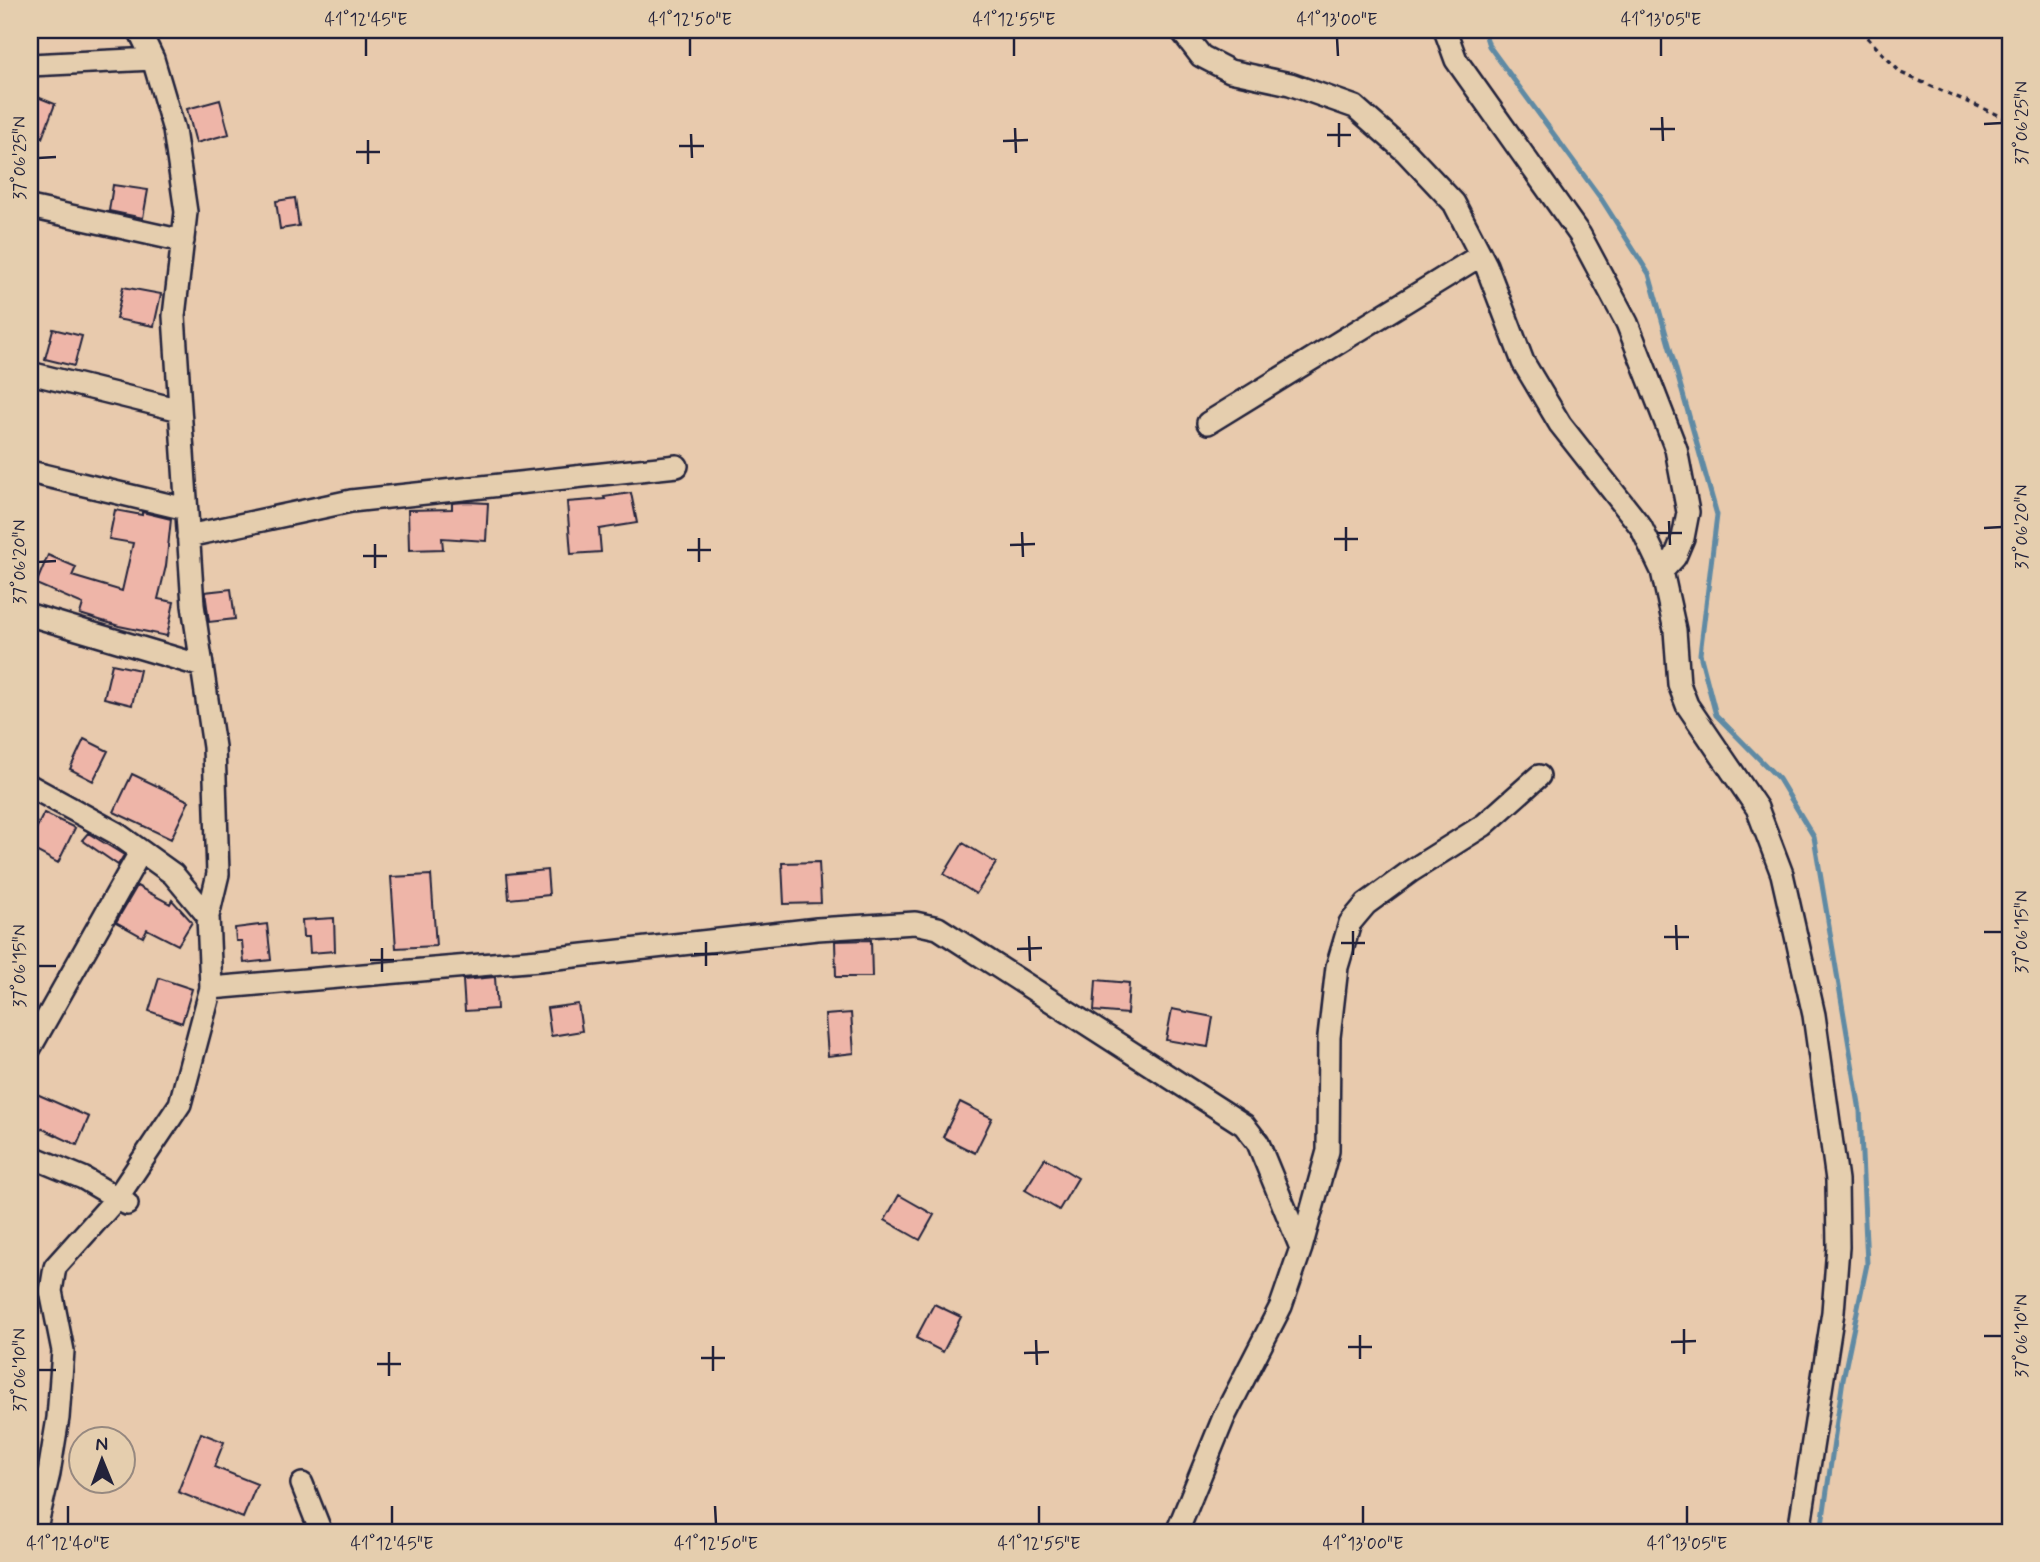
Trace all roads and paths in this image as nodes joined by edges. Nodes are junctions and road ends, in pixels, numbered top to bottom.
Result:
1 (139, 30) edge
2 (1181, 30) edge
3 (1445, 30) edge
4 (1860, 30) edge
5 (153, 59) junction
6 (30, 65) edge
7 (2010, 120) edge
8 (30, 207) edge
9 (183, 241) junction
10 (1481, 255) junction
11 (30, 373) edge
12 (180, 410) junction
13 (1208, 423) dead end
14 (677, 466) dead end
15 (30, 472) edge
16 (186, 509) junction
17 (188, 536) junction
18 (1662, 571) junction
19 (30, 615) edge
20 (202, 666) junction
21 (1539, 776) dead end
22 (30, 786) edge
23 (141, 850) junction
24 (208, 916) junction
25 (211, 988) junction
26 (30, 1048) edge
27 (30, 1156) edge
28 (122, 1201) junction
29 (1301, 1248) junction
30 (302, 1483) dead end
31 (35, 1532) edge
32 (321, 1532) edge
33 (1177, 1532) edge
34 (1799, 1532) edge

1 - 5 street
2 - 10 street
3 - 18 street
4 - 7 path
5 - 6 street
5 - 9 street
8 - 9 street
9 - 12 street
10 - 13 street
10 - 18 street
11 - 12 street
12 - 16 street
14 - 17 street
15 - 16 street
16 - 17 street
17 - 20 street
18 - 34 street
19 - 20 street
20 - 24 street
21 - 29 street
22 - 23 street
23 - 24 street
23 - 26 street
24 - 25 street
25 - 28 street
25 - 29 street
27 - 28 street
28 - 31 street
29 - 33 street
30 - 32 street

